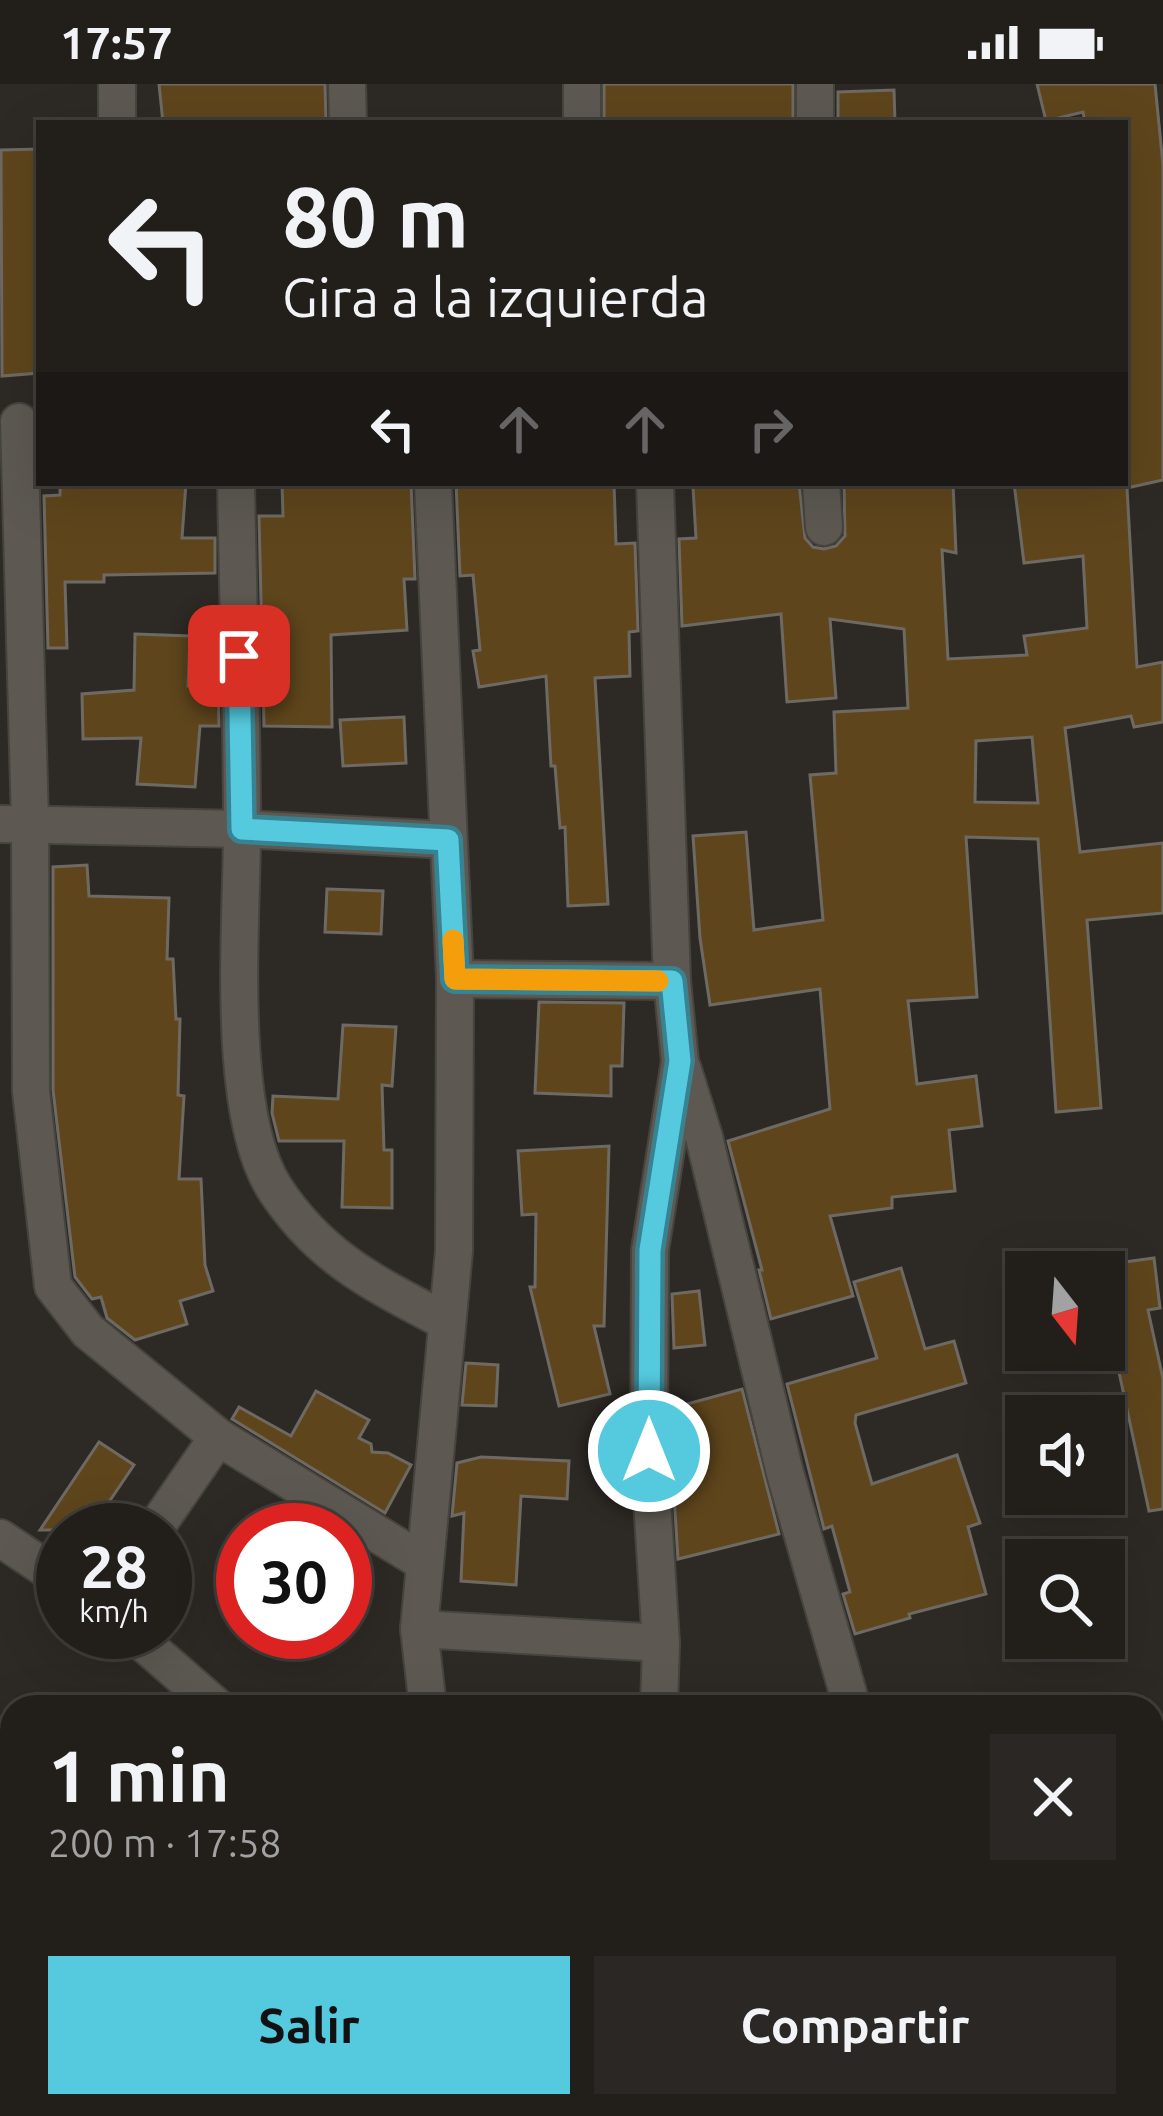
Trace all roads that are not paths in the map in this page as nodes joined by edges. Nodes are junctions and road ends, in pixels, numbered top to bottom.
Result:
1 (117, 84) edge
2 (347, 84) edge
3 (582, 84) edge
4 (814, 84) edge
5 (117, 120) edge
6 (348, 120) edge
7 (582, 120) edge
8 (814, 120) edge
9 (19, 422) edge
10 (236, 486) edge
11 (433, 486) edge
12 (655, 486) edge
13 (821, 486) edge
14 (824, 527) dead end
15 (15, 822) edge
16 (242, 829) junction
17 (448, 840) junction
18 (455, 979) junction
19 (672, 981) junction
20 (680, 1061) junction
21 (445, 1322) junction
22 (218, 1437) junction
23 (173, 1503) edge
24 (0, 1538) edge
25 (36, 1562) edge
26 (424, 1563) junction
27 (419, 1629) junction
28 (661, 1643) junction
29 (162, 1659) edge
30 (203, 1695) edge
31 (427, 1695) edge
32 (659, 1695) edge
33 (849, 1695) edge

1 - 5 street
2 - 6 street
3 - 7 street
4 - 8 street
9 - 15 street
10 - 16 street
11 - 17 street
12 - 19 street
13 - 14 street
15 - 16 street
15 - 22 street
16 - 17 street
16 - 21 street
17 - 18 street
18 - 19 street
18 - 21 street
19 - 20 street
20 - 28 street
20 - 33 street
21 - 26 street
22 - 23 street
22 - 26 street
24 - 25 street
26 - 27 street
27 - 28 street
27 - 31 street
28 - 32 street
29 - 30 street

